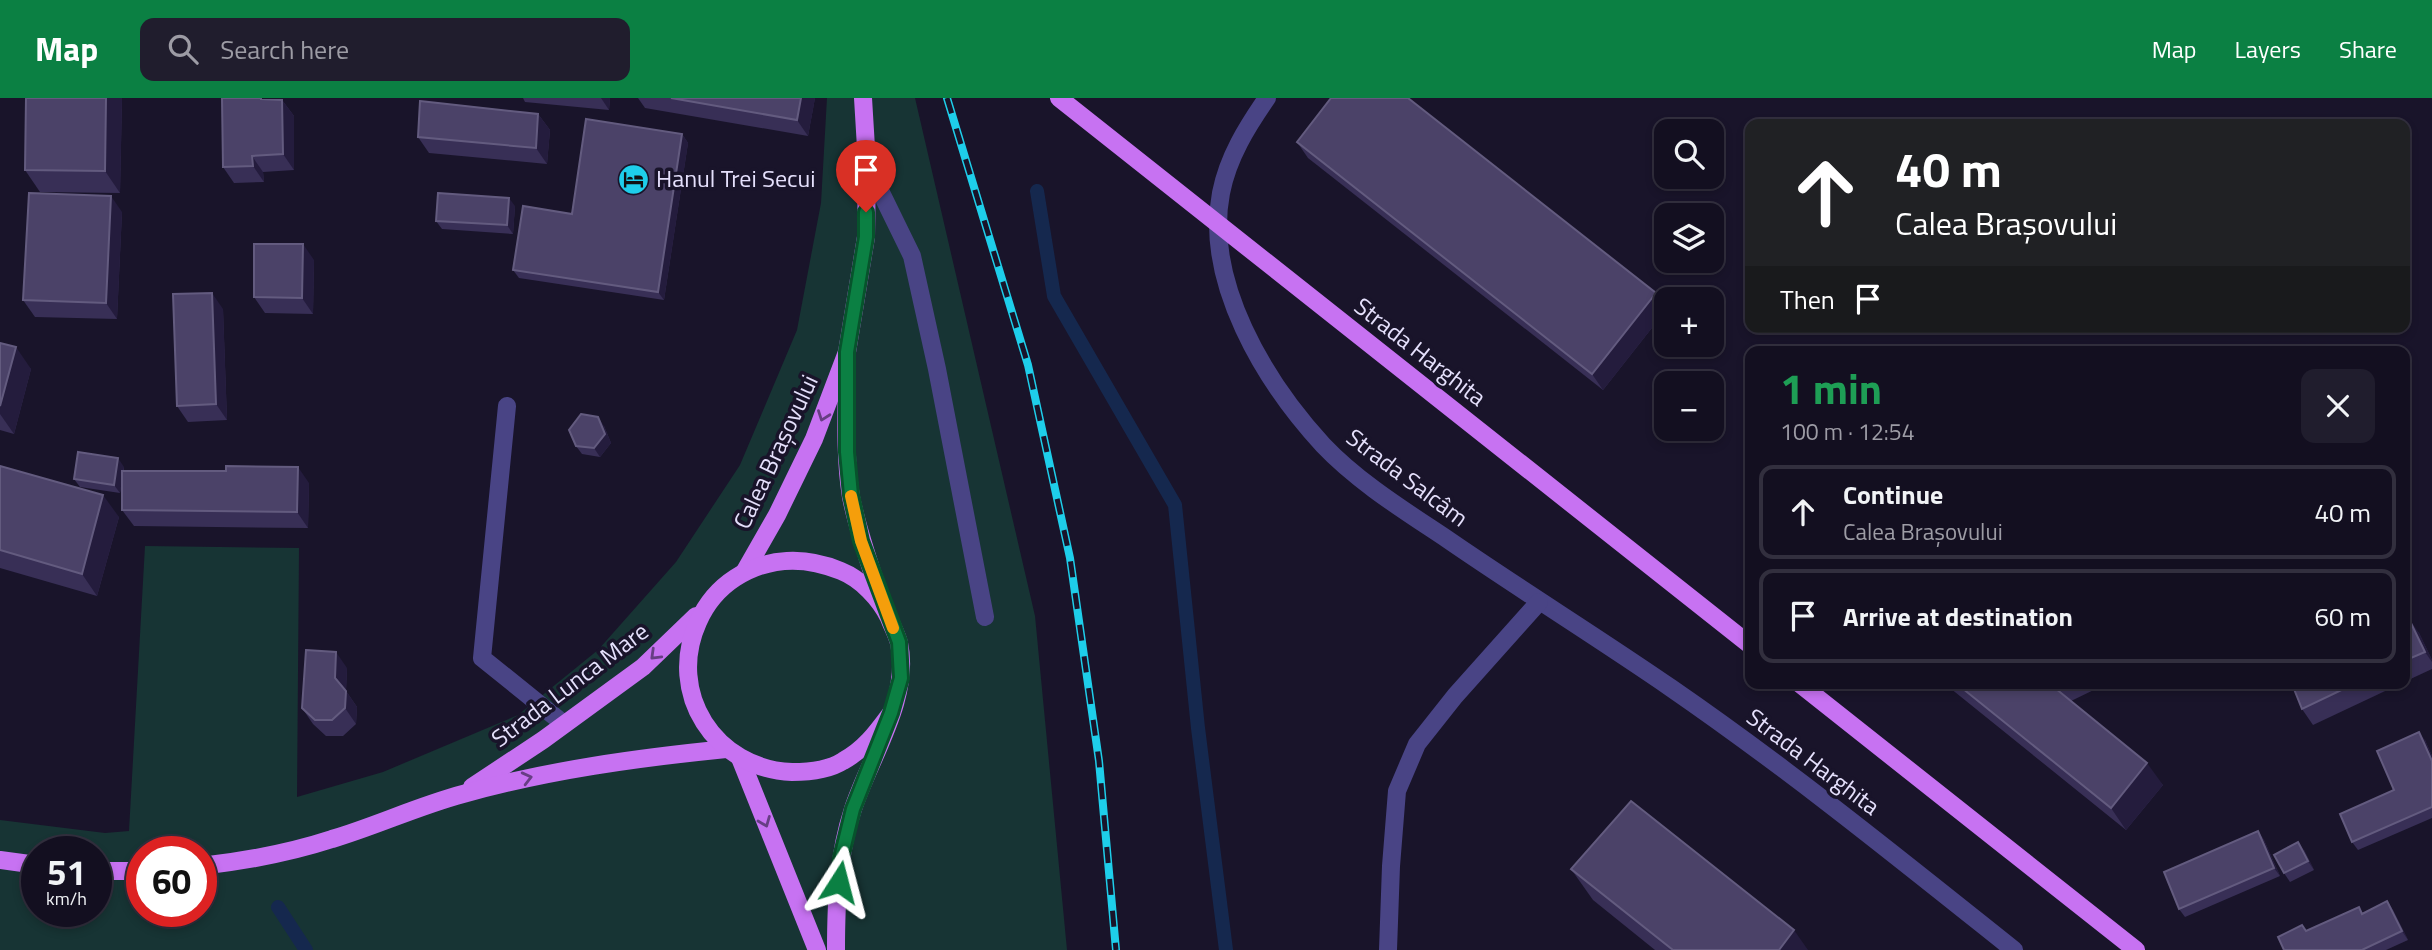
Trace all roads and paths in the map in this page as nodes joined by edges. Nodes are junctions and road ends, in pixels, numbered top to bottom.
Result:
1 (863, 98) edge
2 (1059, 98) edge
3 (1267, 98) edge
4 (867, 164) junction
5 (847, 352) junction
6 (507, 406) dead end
7 (746, 572) junction
8 (1539, 602) junction
9 (704, 608) junction
10 (885, 609) junction
11 (985, 617) dead end
12 (1745, 641) edge
13 (1806, 689) edge
14 (891, 713) junction
15 (564, 724) junction
16 (733, 753) junction
17 (460, 794) junction
18 (0, 860) edge
19 (21, 863) edge
20 (217, 864) edge
21 (817, 950) edge
22 (836, 950) edge
23 (1388, 950) edge
24 (2014, 950) edge
25 (2136, 950) edge

1 - 4 main road, Calea Brașovului
2 - 12 main road, Strada Harghita, bridge
3 - 8 street, Strada Salcâm
4 - 5 main road, Calea Brașovului
4 - 11 street
5 -> 7 main road, Calea Brașovului
5 - 10 main road, Calea Brașovului
6 - 15 street
7 - 9 main road
7 - 10 main road
8 - 23 street
8 - 24 street, Strada Harghita
9 -> 15 main road, Strada Lunca Mare
9 - 16 main road
10 - 14 main road
13 - 25 main road, Strada Harghita
14 - 16 main road
14 - 22 main road
15 - 17 main road, Strada Lunca Mare
17 -> 16 main road, Strada Lunca Mare
16 -> 21 main road
17 - 20 main road, Strada Lunca Mare
18 - 19 main road

